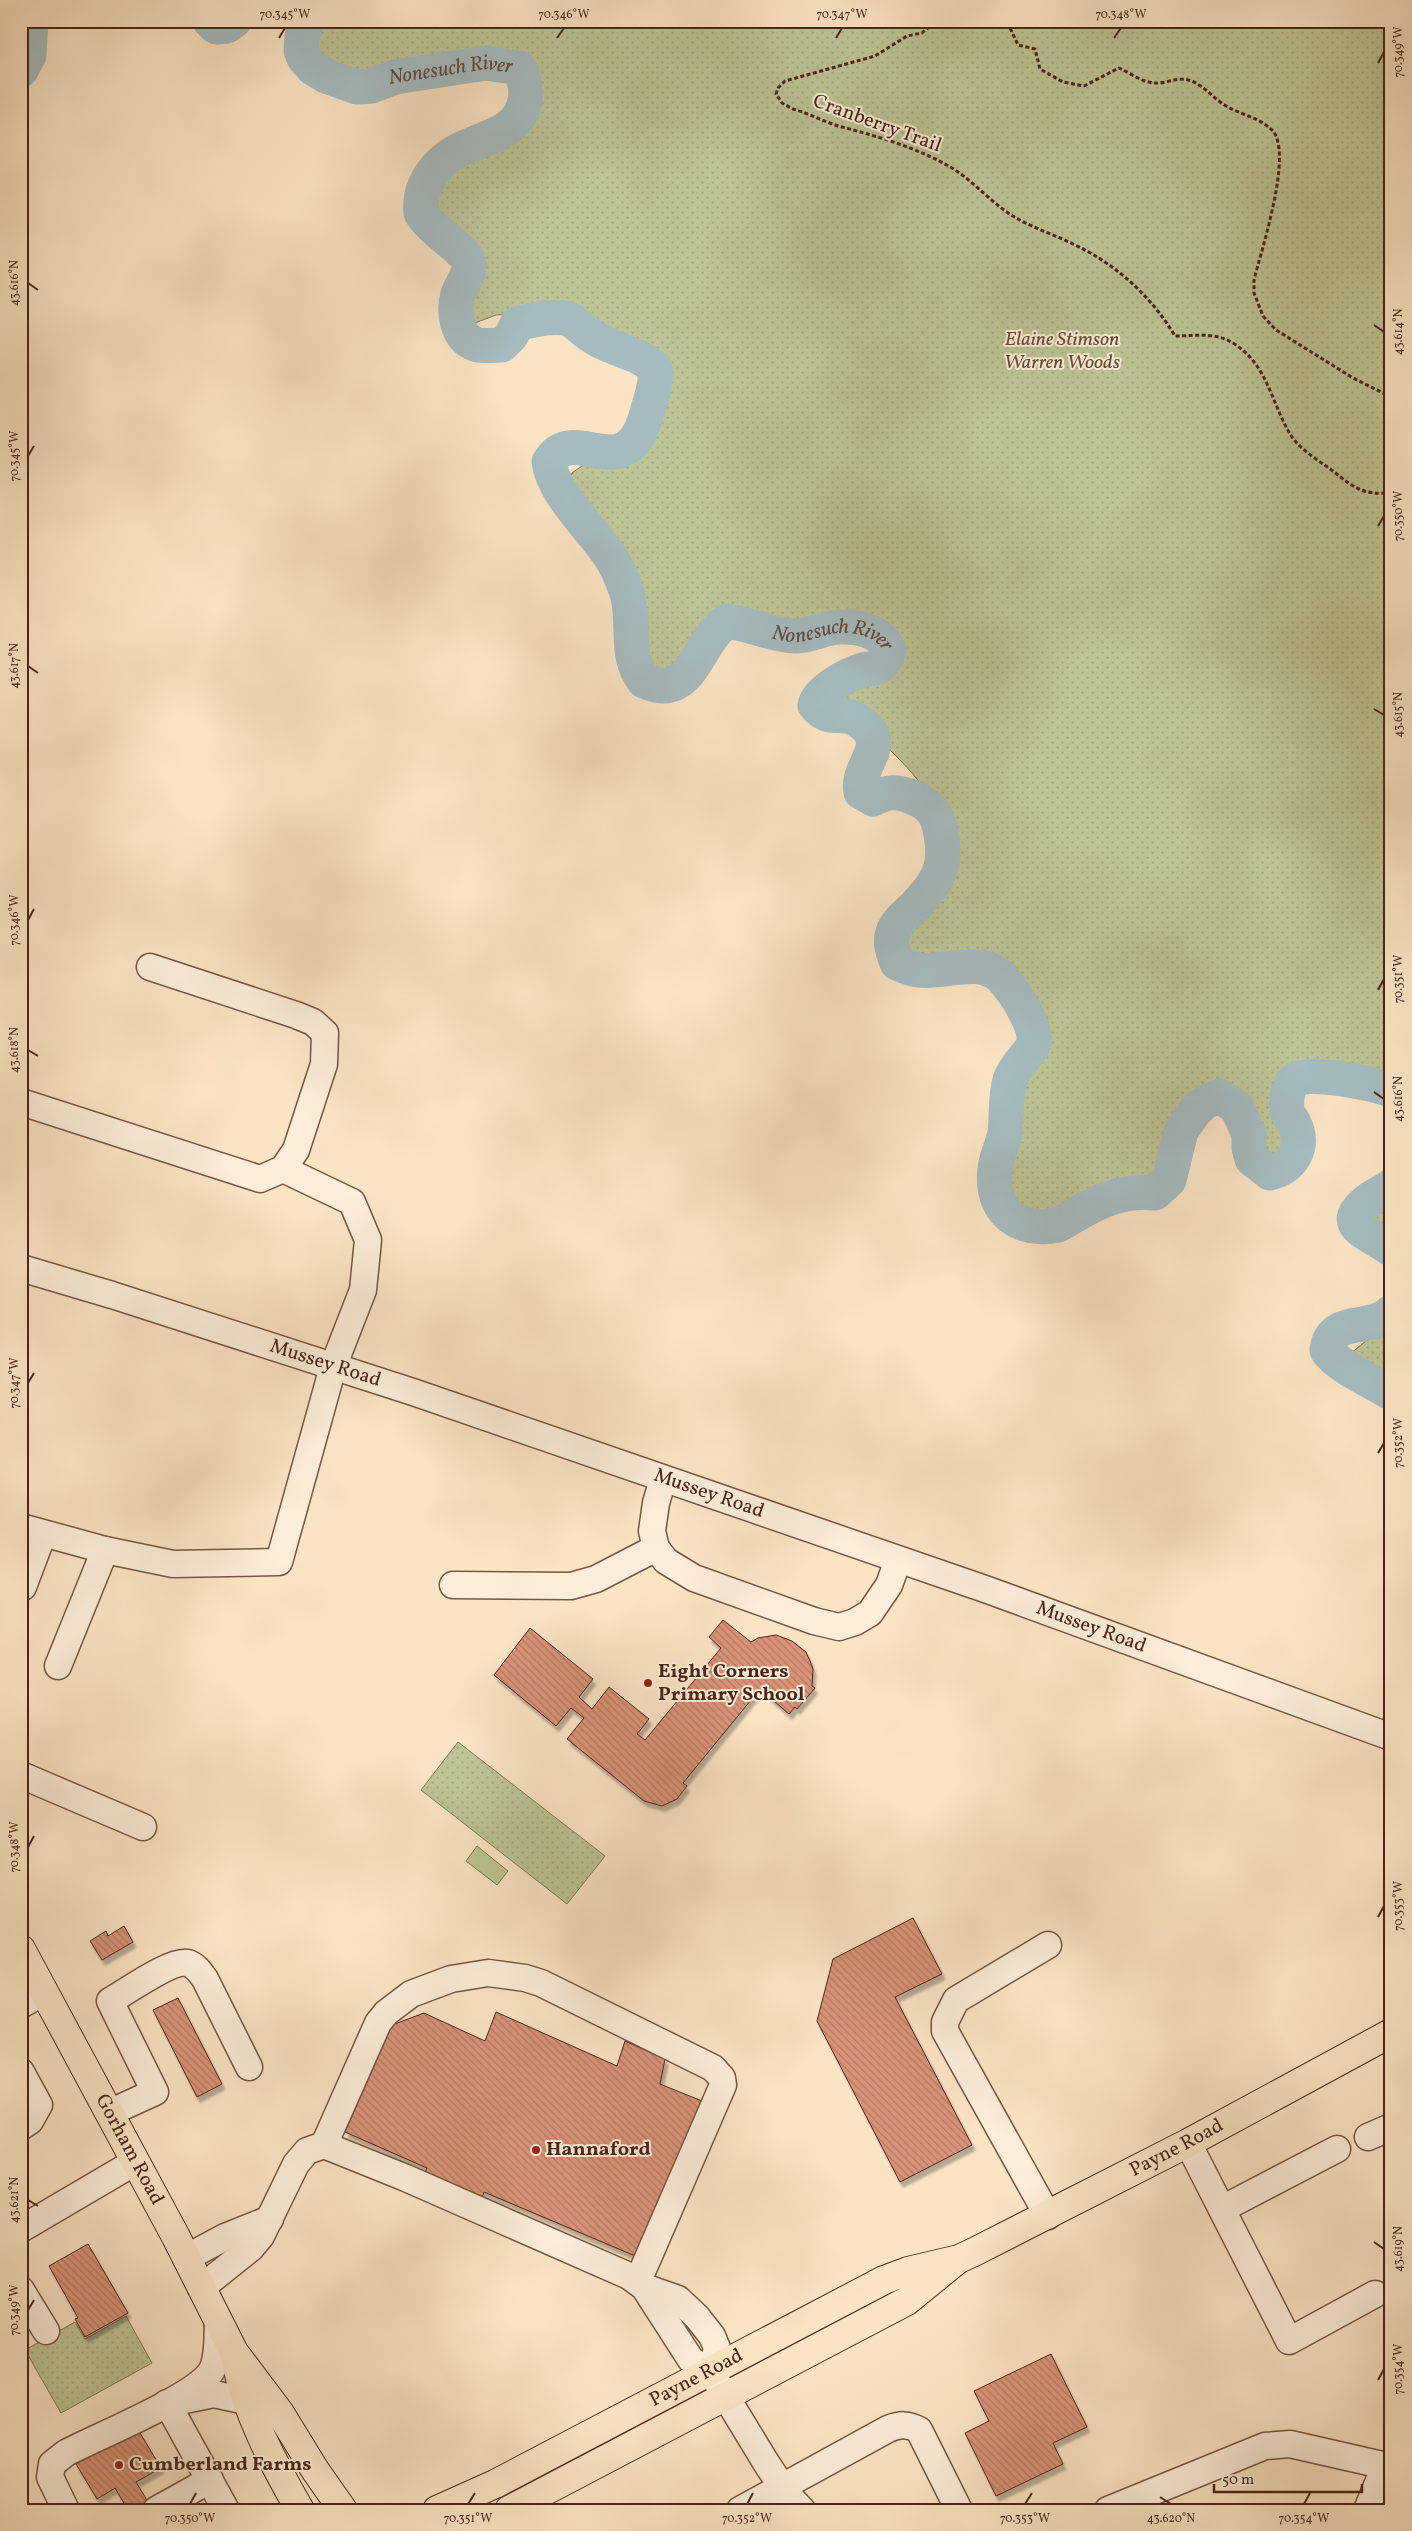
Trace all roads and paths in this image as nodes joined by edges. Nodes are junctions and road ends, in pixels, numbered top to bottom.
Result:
1 (948, 21) edge
2 (972, 21) edge
3 (1391, 397) edge
4 (1391, 493) edge
5 (150, 967) dead end
6 (21, 1102) edge
7 (283, 1170) junction
8 (21, 1268) edge
9 (333, 1366) junction
10 (664, 1479) junction
11 (32, 1530) edge
12 (656, 1548) junction
13 (105, 1550) junction
14 (898, 1560) junction
15 (453, 1585) dead end
16 (23, 1587) dead end
17 (58, 1666) dead end
18 (1391, 1736) edge
19 (21, 1775) edge
20 (143, 1827) dead end
21 (1048, 1945) dead end
22 (21, 1949) edge
23 (33, 1999) edge
24 (1391, 2033) edge
25 (249, 2067) dead end
26 (21, 2072) edge
27 (110, 2113) junction
28 (21, 2127) edge
29 (1188, 2143) junction
30 (324, 2145) junction
31 (1337, 2149) dead end
32 (135, 2162) junction
33 (1222, 2209) junction
34 (1048, 2216) junction
35 (270, 2218) junction
36 (21, 2228) edge
37 (186, 2258) junction
38 (959, 2259) junction
39 (641, 2284) junction
40 (201, 2288) junction
41 (21, 2290) edge
42 (1375, 2294) dead end
43 (218, 2321) junction
44 (46, 2331) dead end
45 (234, 2352) junction
46 (712, 2372) junction
47 (726, 2397) junction
48 (246, 2401) junction
49 (167, 2403) junction
50 (1388, 2466) edge
51 (210, 2480) junction
52 (783, 2488) junction
53 (167, 2507) edge
54 (66, 2510) edge
55 (226, 2510) edge
56 (300, 2510) edge
57 (343, 2510) edge
58 (437, 2510) edge
59 (509, 2510) edge
60 (740, 2510) edge
61 (802, 2510) edge
62 (959, 2510) edge
63 (1108, 2510) edge
64 (1367, 2510) edge

1 - 4 path, Cranberry Trail
2 - 3 path
5 - 7 street
6 - 7 street
7 - 9 street
8 - 9 street, Mussey Road
9 - 10 street, Mussey Road
9 - 13 street
10 - 12 street
10 - 14 street, Mussey Road
11 - 13 street
11 - 16 street
12 - 14 street
12 - 15 street
13 - 17 street
14 - 18 street, Mussey Road
19 - 20 street
21 - 34 street
22 - 23 main road, Gorham Road
23 - 27 main road, Gorham Road
24 - 29 main road, Payne Road
25 - 27 street
26 - 28 street
27 - 32 main road, Gorham Road
29 - 33 street
29 - 34 main road, Payne Road
30 - 35 street
30 - 39 street
30 - 39 street
31 - 33 street
32 - 36 street
32 - 37 main road, Gorham Road
33 - 42 street
34 - 38 main road, Payne Road
35 - 37 street
35 - 40 street
37 - 40 main road, Gorham Road
38 - 46 main road, Payne Road
38 - 47 main road, Payne Road
39 - 46 street
40 - 43 main road, Gorham Road
41 - 44 street
43 - 45 main road, Gorham Road
43 - 49 street
45 - 48 main road, Gorham Road
45 - 57 main road, Gorham Road
46 - 47 street
46 - 58 main road, Payne Road
47 - 52 street
47 - 59 main road, Payne Road
48 - 49 street
48 - 56 main road, Gorham Road
49 - 51 street
49 - 54 street
50 - 63 street
50 - 64 street
51 - 53 street
51 - 55 street
52 - 60 street
52 - 61 street
52 - 62 street

